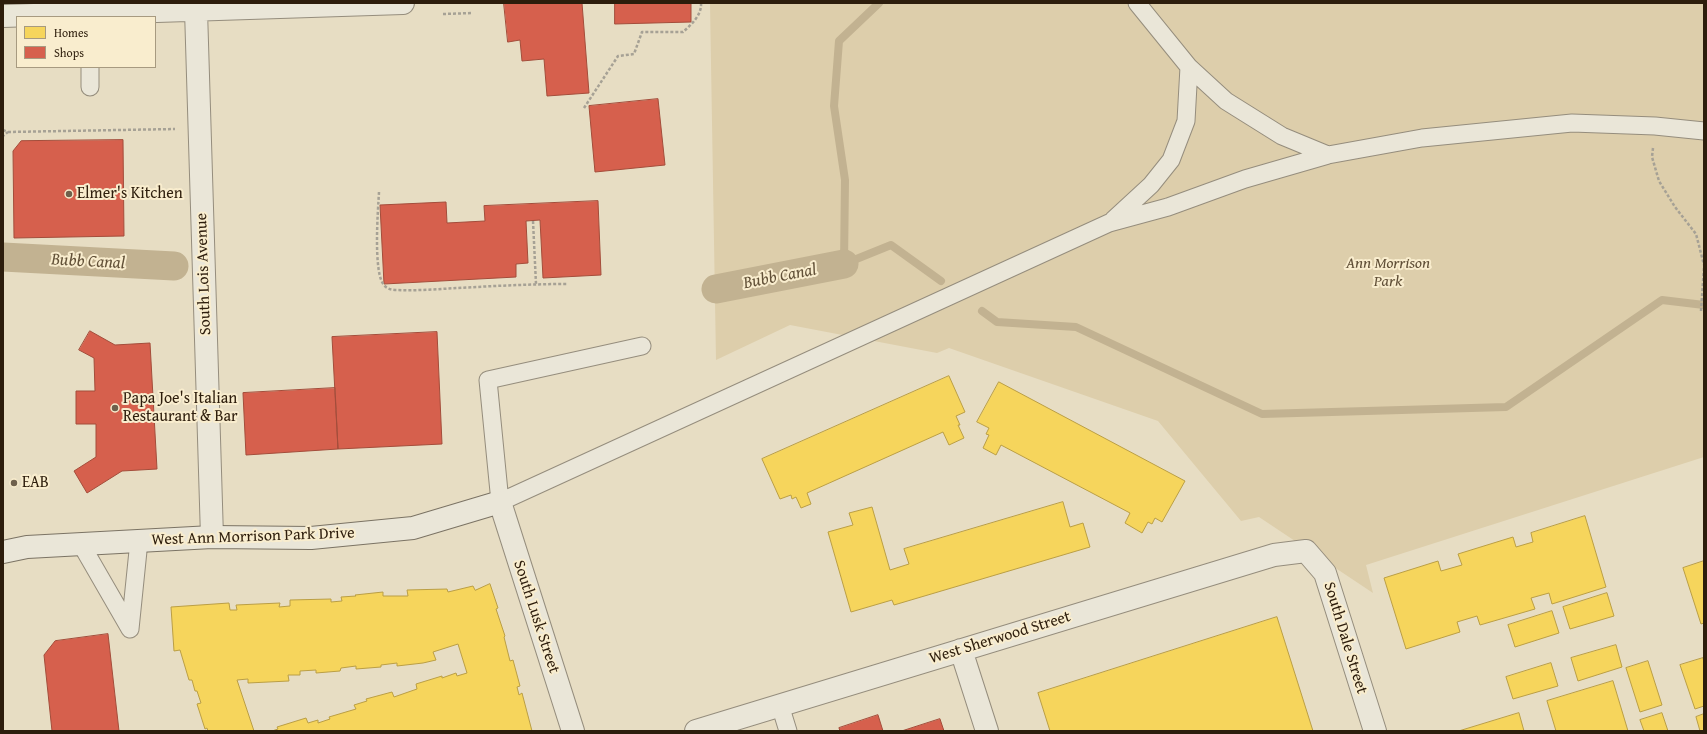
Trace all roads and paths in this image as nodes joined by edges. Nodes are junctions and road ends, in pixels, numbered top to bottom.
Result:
1 (403, 3) edge
2 (701, 3) edge
3 (1137, 3) edge
4 (196, 7) edge
5 (472, 13) dead end
6 (443, 14) dead end
7 (90, 15) edge
8 (3, 16) edge
9 (1189, 67) junction
10 (90, 68) edge
11 (90, 87) dead end
12 (584, 108) dead end
13 (1655, 126) junction
14 (178, 129) dead end
15 (3, 130) edge
16 (1704, 131) edge
17 (8, 132) junction
18 (3, 136) edge
19 (1328, 155) junction
20 (379, 192) dead end
21 (533, 221) dead end
22 (1109, 223) junction
23 (1704, 266) edge
24 (536, 284) junction
25 (567, 284) dead end
26 (1701, 311) dead end
27 (642, 346) dead end
28 (500, 502) junction
29 (212, 537) junction
30 (139, 541) junction
31 (81, 544) junction
32 (1306, 551) joint
33 (3, 552) edge
34 (961, 650) junction
35 (780, 705) junction
36 (573, 731) edge
37 (696, 731) edge
38 (788, 731) edge
39 (987, 731) edge
40 (1375, 731) edge

1 - 4 street
2 - 12 path
3 - 9 lane
4 - 7 street
4 - 29 street, South Lois Avenue
5 - 6 path
7 - 8 street
9 - 19 lane
9 - 22 lane
10 - 11 lane
13 - 16 lane
13 - 19 lane
13 - 23 path
14 - 17 path
15 - 17 path
17 - 18 path
19 - 22 lane
20 - 24 path
21 - 24 path
22 - 28 lane
23 - 26 path
24 - 25 path
27 - 28 lane
28 - 29 street, West Ann Morrison Park Drive
28 - 36 street, South Lusk Street
29 - 30 street, West Ann Morrison Park Drive
30 - 31 street, West Ann Morrison Park Drive
30 - 31 lane
31 - 33 street, West Ann Morrison Park Drive
32 - 34 street, West Sherwood Street
32 - 40 street, South Dale Street
34 - 35 street, West Sherwood Street
34 - 39 street
35 - 37 street, West Sherwood Street
35 - 38 lane

